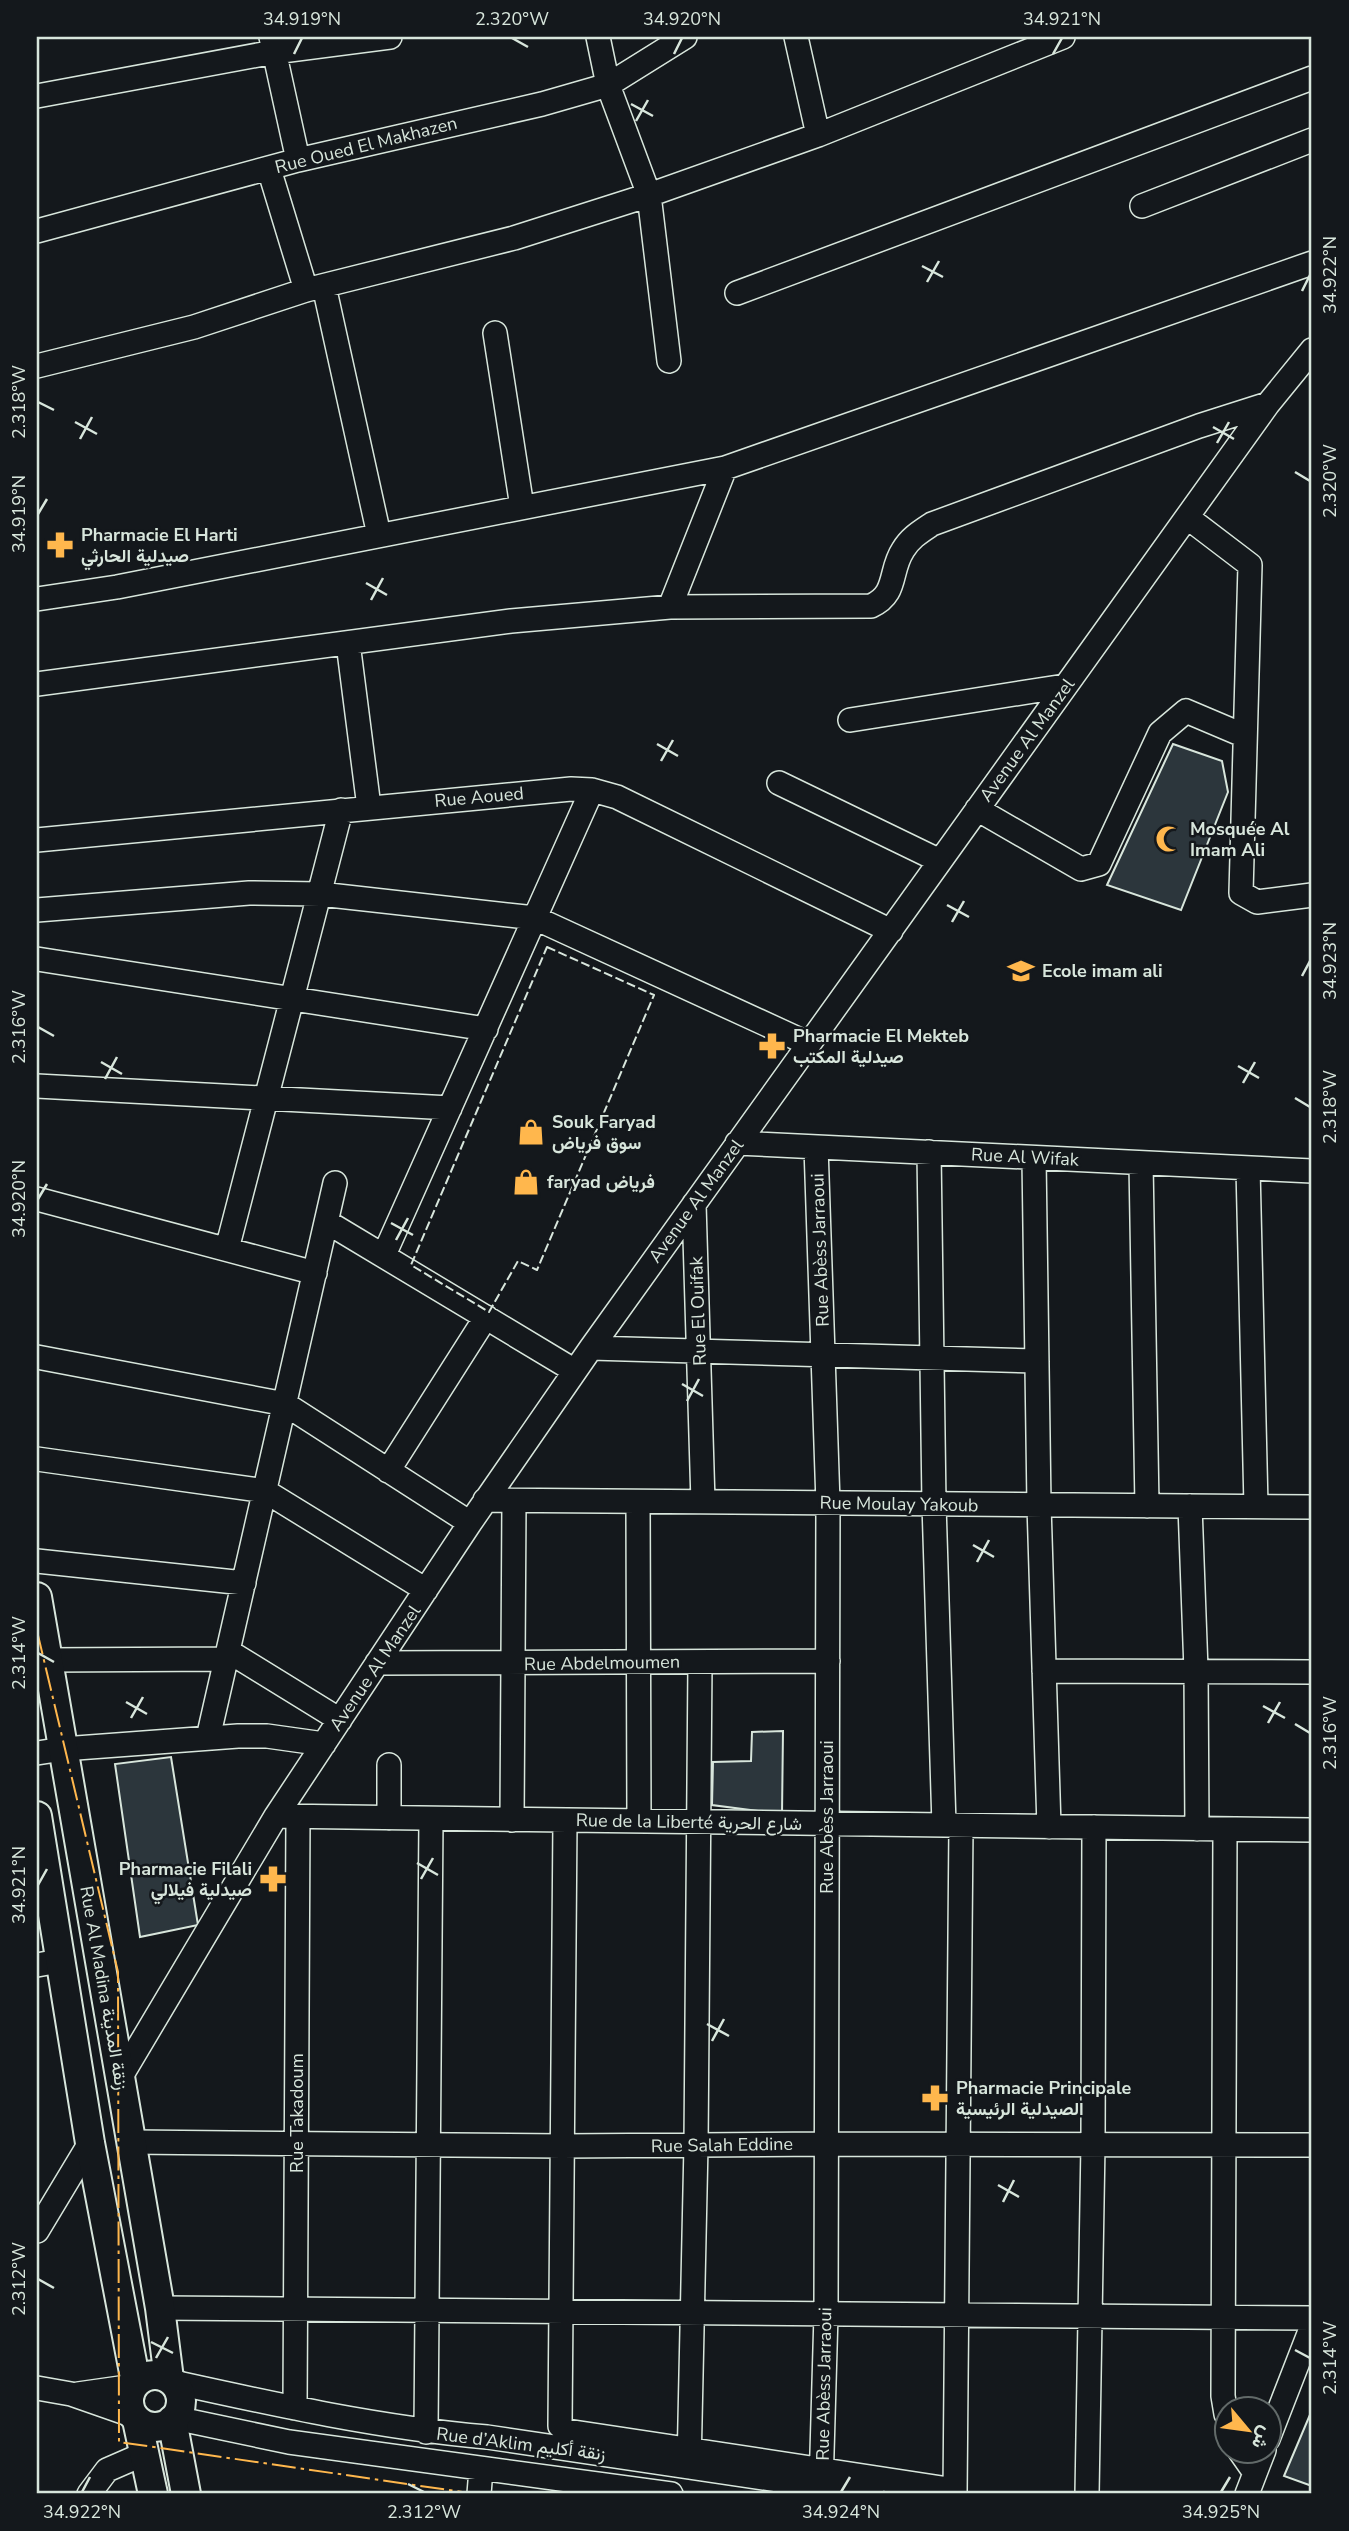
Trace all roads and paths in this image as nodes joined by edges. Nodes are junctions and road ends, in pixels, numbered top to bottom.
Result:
1 (390, 37) edge
2 (598, 37) edge
3 (685, 37) edge
4 (796, 37) edge
5 (1063, 37) edge
6 (273, 44) edge
7 (1312, 78) edge
8 (608, 85) junction
9 (37, 96) edge
10 (818, 135) junction
11 (1312, 140) edge
12 (298, 160) junction
13 (269, 169) junction
14 (649, 195) junction
15 (1142, 206) dead end
16 (37, 231) edge
17 (1312, 263) edge
18 (315, 288) junction
19 (737, 293) dead end
20 (495, 333) dead end
21 (1312, 350) edge
22 (668, 361) dead end
23 (37, 366) edge
24 (1268, 404) junction
25 (725, 468) junction
26 (522, 507) junction
27 (1187, 517) junction
28 (379, 535) junction
29 (37, 598) edge
30 (670, 607) junction
31 (348, 643) junction
32 (37, 684) edge
33 (1065, 686) junction
34 (850, 720) dead end
35 (1245, 736) junction
36 (779, 783) dead end
37 (592, 790) junction
38 (369, 807) junction
39 (977, 809) junction
40 (341, 810) junction
41 (37, 840) edge
42 (940, 861) junction
43 (320, 894) junction
44 (1312, 895) edge
45 (37, 910) edge
46 (535, 918) junction
47 (891, 931) junction
48 (37, 959) edge
49 (292, 999) junction
50 (486, 1029) junction
51 (809, 1044) junction
52 (37, 1086) edge
53 (266, 1099) junction
54 (450, 1108) junction
55 (737, 1143) junction
56 (817, 1147) junction
57 (929, 1152) junction
58 (1034, 1158) junction
59 (1141, 1163) junction
60 (1248, 1168) junction
61 (1312, 1171) edge
62 (335, 1183) dead end
63 (37, 1199) edge
64 (694, 1204) junction
65 (327, 1222) junction
66 (227, 1249) junction
67 (384, 1255) junction
68 (315, 1273) junction
69 (486, 1317) junction
70 (590, 1348) junction
71 (700, 1351) junction
72 (823, 1355) junction
73 (37, 1357) edge
74 (932, 1358) junction
75 (1037, 1361) junction
76 (575, 1371) junction
77 (285, 1404) junction
78 (37, 1459) edge
79 (388, 1471) junction
80 (265, 1491) junction
81 (485, 1500) junction
82 (514, 1501) junction
83 (638, 1502) junction
84 (704, 1502) junction
85 (828, 1503) junction
86 (934, 1504) junction
87 (1039, 1505) junction
88 (1147, 1506) junction
89 (1190, 1506) junction
90 (1256, 1506) junction
91 (1312, 1507) edge
92 (470, 1523) junction
93 (37, 1561) edge
94 (244, 1583) junction
95 (426, 1590) junction
96 (37, 1597) edge
97 (227, 1655) junction
98 (47, 1660) junction
99 (828, 1661) junction
100 (639, 1662) junction
101 (700, 1662) junction
102 (377, 1663) junction
103 (514, 1664) junction
104 (1196, 1670) junction
105 (1044, 1671) junction
106 (1312, 1672) edge
107 (340, 1720) junction
108 (208, 1738) junction
109 (324, 1744) junction
110 (50, 1751) edge
111 (388, 1765) dead end
112 (37, 1816) edge
113 (287, 1816) junction
114 (389, 1818) junction
115 (431, 1819) junction
116 (512, 1820) junction
117 (565, 1820) junction
118 (639, 1821) junction
119 (698, 1822) junction
120 (827, 1824) junction
121 (953, 1825) junction
122 (1049, 1827) junction
123 (1094, 1827) junction
124 (1197, 1829) junction
125 (1225, 1829) junction
126 (1312, 1830) edge
127 (48, 1963) edge
128 (120, 2078) junction
129 (131, 2142) junction
130 (297, 2142) junction
131 (90, 2143) junction
132 (430, 2144) junction
133 (825, 2144) junction
134 (958, 2144) junction
135 (1093, 2144) junction
136 (696, 2145) junction
137 (1224, 2145) junction
138 (1312, 2145) edge
139 (562, 2146) junction
140 (37, 2231) edge
141 (160, 2308) junction
142 (296, 2309) junction
143 (428, 2310) junction
144 (561, 2312) junction
145 (691, 2313) junction
146 (826, 2314) junction
147 (957, 2315) junction
148 (1090, 2316) junction
149 (1223, 2318) junction
150 (1312, 2318) edge
151 (1312, 2326) edge
152 (171, 2381) junction
153 (135, 2384) junction
154 (37, 2388) edge
155 (71, 2394) junction
156 (1223, 2394) edge
157 (1282, 2405) edge
158 (295, 2408) junction
159 (135, 2418) junction
160 (173, 2419) junction
161 (426, 2432) junction
162 (146, 2453) junction
163 (689, 2457) junction
164 (1244, 2464) edge
165 (1259, 2464) edge
166 (481, 2469) junction
167 (822, 2478) junction
168 (1251, 2484) edge
169 (598, 2490) edge
170 (955, 2492) edge
171 (89, 2494) edge
172 (153, 2494) edge
173 (187, 2494) edge
174 (479, 2494) edge
175 (671, 2494) edge
176 (872, 2494) edge
177 (1087, 2494) edge

1 - 6 street
2 - 8 street
3 - 8 street, Rue Oued El Makhazen
4 - 10 street
5 - 10 street
6 - 9 street
6 - 12 street
7 - 19 street
8 - 12 street, Rue Oued El Makhazen
8 - 14 street
10 - 14 street
11 - 15 street
12 - 13 street, Rue Oued El Makhazen
13 - 16 street, Rue Oued El Makhazen
13 - 18 street
14 - 18 street
14 - 22 street
17 - 25 street
18 - 23 street
18 - 28 street
20 - 26 street
21 - 24 street, Avenue Al Manzel
24 - 27 street, Avenue Al Manzel
24 - 30 street
25 - 26 street
25 - 30 street
26 - 28 street
27 - 33 street, Avenue Al Manzel
27 - 35 street
28 - 29 street
30 - 31 street
31 - 32 street
31 - 38 street
33 - 34 street
33 - 39 street, Avenue Al Manzel
35 - 39 street
35 - 44 street
36 - 42 street
37 - 38 street, Rue Aoued
37 - 46 street
37 - 47 street, Rue Aoued
38 - 40 street, Rue Aoued
39 - 42 street, Avenue Al Manzel
40 - 41 street, Rue Aoued
40 - 43 street
42 - 47 street, Avenue Al Manzel
43 - 45 street
43 - 46 street
43 - 49 street
46 - 50 street
46 - 51 street
47 - 51 street, Avenue Al Manzel
48 - 49 street
49 - 50 street
49 - 53 street
50 - 54 street
51 - 55 street, Avenue Al Manzel
52 - 53 street
53 - 54 street
53 - 66 street
54 - 67 street
55 - 56 street, Rue Al Wifak
55 - 64 street, Avenue Al Manzel
56 - 57 street, Rue Al Wifak
56 - 72 street, Rue Abèss Jarraoui
57 - 58 street, Rue Al Wifak
57 - 74 street
58 - 59 street, Rue Al Wifak
58 - 75 street
59 - 60 street, Rue Al Wifak
59 - 88 street
60 - 61 street, Rue Al Wifak
60 - 90 street
62 - 65 street
63 - 66 street
64 - 70 street, Avenue Al Manzel
64 - 71 street, Rue El Ouifak
65 - 67 street
65 - 68 street
66 - 68 street
67 - 69 street
68 - 77 street
69 - 76 street
69 - 79 street
70 - 71 street
70 - 76 street, Avenue Al Manzel
71 - 72 street
71 - 84 street, Rue El Ouifak
72 - 74 street
72 - 85 street, Rue Abèss Jarraoui
73 - 77 street
74 - 75 street
74 - 86 street
75 - 87 street
76 - 81 street, Avenue Al Manzel
77 - 79 street
77 - 80 street
78 - 80 street
79 - 92 street
80 - 94 street
80 - 95 street
81 - 82 street, Rue Moulay Yakoub
81 - 92 street, Avenue Al Manzel
82 - 83 street, Rue Moulay Yakoub
82 - 103 street
83 - 84 street, Rue Moulay Yakoub
83 - 100 street
84 - 85 street, Rue Moulay Yakoub
85 - 86 street, Rue Moulay Yakoub
85 - 99 street, Rue Abèss Jarraoui
86 - 87 street, Rue Moulay Yakoub
86 - 121 street
87 - 88 street, Rue Moulay Yakoub
87 - 105 street
88 - 89 street, Rue Moulay Yakoub
89 - 90 street, Rue Moulay Yakoub
89 - 104 street
90 - 91 street, Rue Moulay Yakoub
92 - 95 street, Avenue Al Manzel
93 - 94 street
94 - 97 street
95 - 102 street, Avenue Al Manzel
96 - 98 main road, Rue Al Madina زنقة المدينة
97 - 98 street
97 - 107 street
97 - 108 street
98 - 110 main road, Rue Al Madina زنقة المدينة
99 - 101 street, Rue Abdelmoumen
99 - 120 street, Rue Abèss Jarraoui
100 - 101 street, Rue Abdelmoumen
100 - 103 street, Rue Abdelmoumen
100 - 118 street
101 - 119 street
102 - 103 street, Rue Abdelmoumen
102 - 107 street, Avenue Al Manzel
103 - 116 street
104 - 105 street
104 - 106 street
104 - 124 street
105 - 122 street
107 - 109 street, Avenue Al Manzel
108 - 109 street
108 - 110 street
109 - 113 street, Avenue Al Manzel
110 - 128 main road, Rue Al Madina زنقة المدينة
111 - 114 street
112 - 127 main road
113 - 114 street, Rue de la Liberté شارع الحرية
113 - 128 street, Avenue Al Manzel
113 - 130 street, Rue Takadoum
114 - 115 street, Rue de la Liberté شارع الحرية
115 - 116 street, Rue de la Liberté شارع الحرية
115 - 132 street
116 - 117 street, Rue de la Liberté شارع الحرية
117 - 118 street, Rue de la Liberté شارع الحرية
117 - 139 street
118 - 119 street, Rue de la Liberté شارع الحرية
119 - 120 street, Rue de la Liberté شارع الحرية
119 - 136 street
120 - 121 street, Rue de la Liberté شارع الحرية
120 - 133 street, Rue Abèss Jarraoui
121 - 122 street, Rue de la Liberté شارع الحرية
121 - 134 street
122 - 123 street, Rue de la Liberté شارع الحرية
123 - 124 street, Rue de la Liberté شارع الحرية
123 - 135 street
124 - 125 street, Rue de la Liberté شارع الحرية
125 - 126 street, Rue de la Liberté شارع الحرية
125 - 137 street
127 - 131 main road
128 - 129 main road, Rue Al Madina زنقة المدينة
129 - 130 street, Rue Salah Eddine
129 - 141 main road, Rue Al Madina زنقة المدينة
130 - 132 street, Rue Salah Eddine
130 - 142 street, Rue Takadoum
131 - 140 street
131 - 153 main road
132 - 139 street, Rue Salah Eddine
132 - 143 street
133 - 134 street, Rue Salah Eddine
133 - 136 street, Rue Salah Eddine
133 - 146 street, Rue Abèss Jarraoui
134 - 135 street, Rue Salah Eddine
134 - 147 street
135 - 137 street, Rue Salah Eddine
135 - 148 street
136 - 139 street, Rue Salah Eddine
136 - 145 street
137 - 138 street, Rue Salah Eddine
137 - 149 street
139 - 144 street
141 - 142 street
141 - 152 main road, Rue Al Madina زنقة المدينة
142 - 143 street
142 - 158 street, Rue Takadoum
143 - 144 street
143 - 161 street
144 - 145 street
144 - 163 street
145 - 146 street
145 - 163 street
146 - 147 street
146 - 167 street, Rue Abèss Jarraoui
147 - 148 street
147 - 170 street
148 - 149 street
148 - 177 street
149 - 150 street
149 - 156 street
151 - 157 street
152 - 153 main road
152 - 158 street, Rue d’Aklim زنقة أكليم
152 - 160 main road
153 - 155 street
153 - 159 main road
154 - 155 street
155 - 159 street
158 - 161 street, Rue d’Aklim زنقة أكليم
159 - 160 main road
159 - 162 main road
160 - 166 street, Rue d’Aklim زنقة أكليم
160 - 173 main road
161 - 163 street, Rue d’Aklim زنقة أكليم
162 - 171 street
162 - 172 main road
163 - 167 street, Rue d’Aklim زنقة أكليم
164 - 168 street
165 - 168 street
166 - 169 street, Rue d’Aklim زنقة أكليم
166 - 174 street
167 - 170 street
167 - 176 street, Rue d’Aklim زنقة أكليم
169 - 175 street, Rue d’Aklim زنقة أكليم

